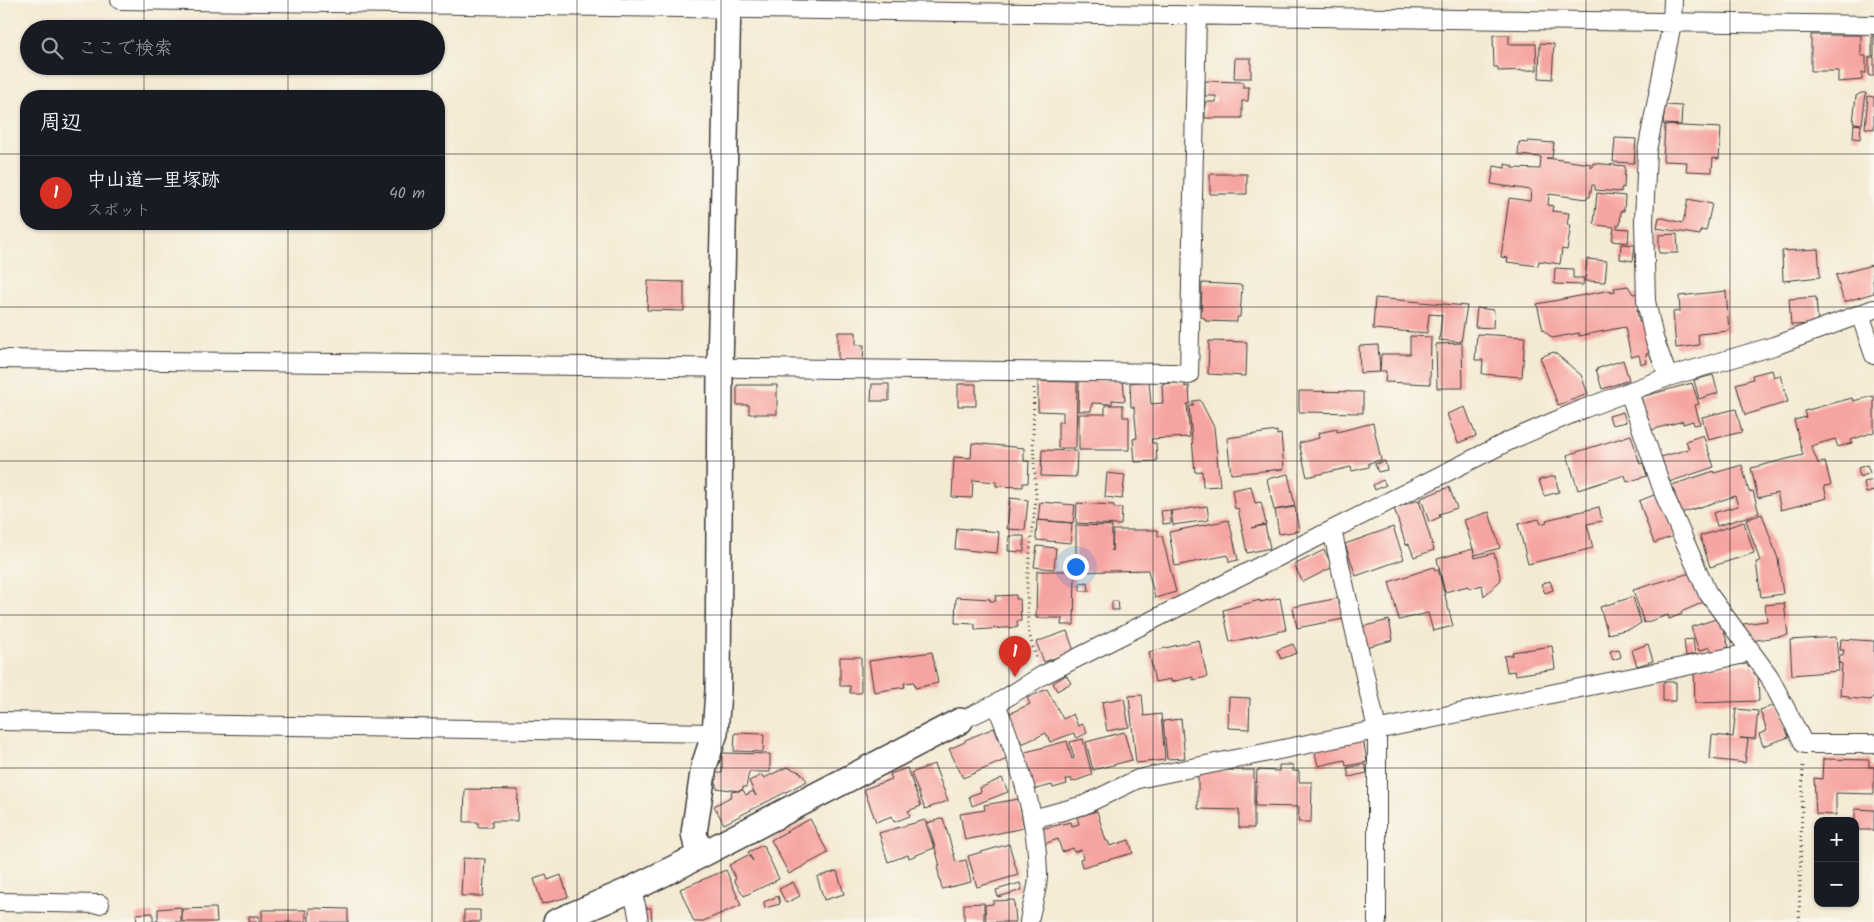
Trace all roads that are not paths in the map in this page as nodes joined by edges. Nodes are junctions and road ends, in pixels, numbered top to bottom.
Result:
1 (120, 0) edge
2 (1673, 0) edge
3 (728, 5) edge
4 (1198, 15) junction
5 (1672, 23) junction
6 (1874, 25) edge
7 (1867, 312) edge
8 (1874, 355) edge
9 (0, 359) edge
10 (720, 369) junction
11 (1668, 377) junction
12 (1628, 392) junction
13 (1332, 530) junction
14 (1750, 649) junction
15 (996, 704) junction
16 (0, 721) edge
17 (960, 721) joint
18 (1377, 730) junction
19 (715, 733) junction
20 (1874, 744) edge
21 (1033, 819) junction
22 (699, 856) junction
23 (630, 890) junction
24 (0, 902) edge
25 (100, 904) dead end
26 (556, 922) edge
27 (639, 922) edge
28 (1029, 922) edge
29 (1377, 922) edge

1 - 3 street
2 - 5 street
3 - 4 street
3 - 10 street
4 - 5 street
4 - 10 street
5 - 6 street
5 - 11 street
7 - 8 street
7 - 11 street
9 - 10 street
10 - 19 street
11 - 12 street
12 - 13 street
12 - 14 street
13 - 15 street
13 - 18 street
14 - 18 street
14 - 20 street
15 - 17 street
15 - 21 street
16 - 19 street
17 - 22 street
18 - 21 street
18 - 29 street
19 - 22 street
21 - 28 street
22 - 23 street
23 - 26 street
23 - 27 street
24 - 25 street

